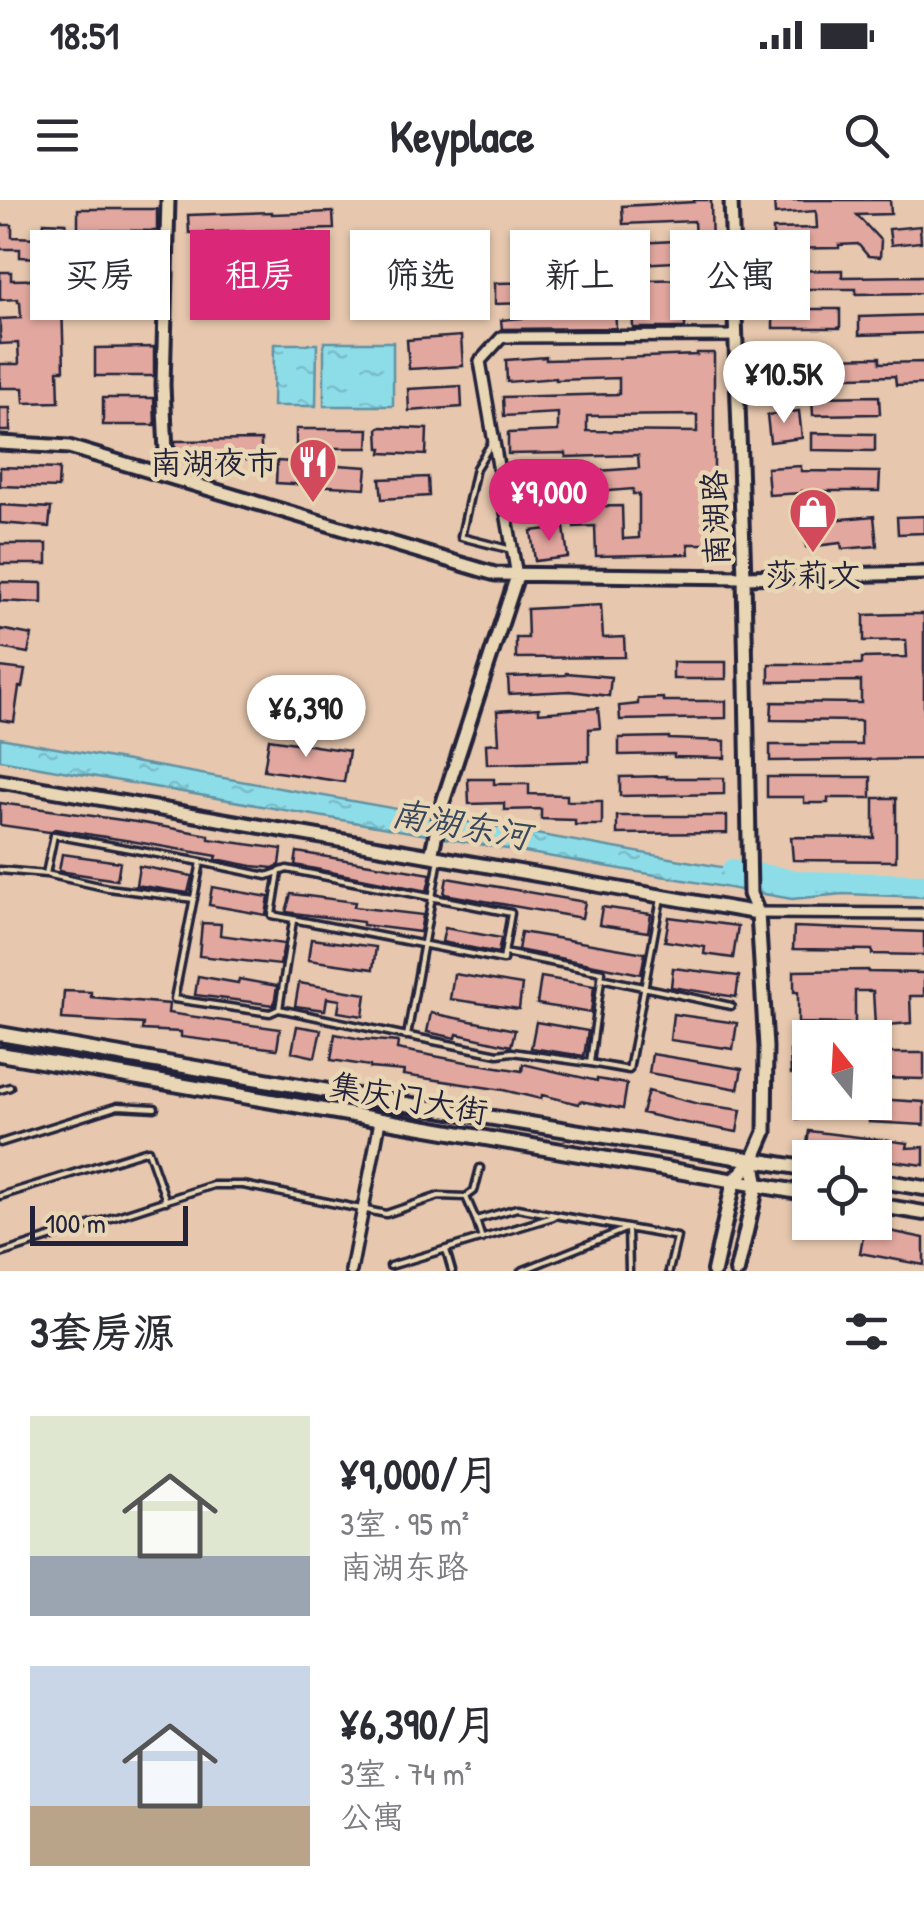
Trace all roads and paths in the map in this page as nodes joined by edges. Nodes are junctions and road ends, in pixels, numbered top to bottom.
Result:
1 (168, 200) edge
2 (731, 200) edge
3 (736, 336) junction
4 (493, 440) junction
5 (0, 443) edge
6 (167, 475) junction
7 (514, 550) junction
8 (924, 573) edge
9 (517, 576) junction
10 (744, 577) junction
11 (0, 782) edge
12 (435, 856) junction
13 (202, 862) junction
14 (0, 870) edge
15 (279, 872) junction
16 (46, 874) junction
17 (661, 896) junction
18 (432, 898) junction
19 (194, 899) junction
20 (758, 913) junction
21 (924, 914) edge
22 (293, 921) junction
23 (423, 946) junction
24 (504, 954) junction
25 (601, 978) junction
26 (644, 987) junction
27 (731, 1006) dead end
28 (278, 1009) junction
29 (0, 1034) edge
30 (407, 1036) junction
31 (0, 1054) edge
32 (590, 1063) junction
33 (10, 1086) dead end
34 (0, 1090) edge
35 (154, 1108) dead end
36 (380, 1121) junction
37 (0, 1143) edge
38 (753, 1160) junction
39 (792, 1166) edge
40 (480, 1168) dead end
41 (734, 1181) junction
42 (892, 1183) edge
43 (757, 1184) junction
44 (924, 1188) edge
45 (792, 1191) edge
46 (0, 1196) edge
47 (466, 1197) junction
48 (166, 1201) junction
49 (363, 1208) junction
50 (892, 1208) edge
51 (924, 1213) edge
52 (558, 1215) junction
53 (476, 1220) junction
54 (628, 1228) junction
55 (482, 1239) junction
56 (446, 1250) junction
57 (0, 1254) edge
58 (390, 1266) dead end
59 (536, 1268) edge
60 (351, 1271) edge
61 (452, 1271) edge
62 (521, 1271) edge
63 (629, 1271) edge
64 (669, 1271) edge
65 (714, 1271) edge
66 (737, 1271) edge

1 - 6 street
2 - 3 street, 南湖路
3 - 4 street
3 - 10 street, 南湖路
4 - 7 street
4 - 7 lane
5 - 6 street
6 - 9 street
7 - 9 street
8 - 10 street
9 - 10 street
9 - 12 street
10 - 20 street, 南湖路
11 - 12 street
12 - 17 street
12 - 18 lane
13 - 15 lane
13 - 16 lane
13 - 19 lane
14 - 16 lane
15 - 18 lane
15 - 22 lane
16 - 19 lane
17 - 20 street
17 - 26 lane
18 - 23 lane
18 - 24 lane
19 - 28 lane
20 - 21 street
20 - 38 street
22 - 23 lane
22 - 28 lane
23 - 24 lane
23 - 30 lane
24 - 25 lane
25 - 26 lane
25 - 32 lane
26 - 27 lane
26 - 32 lane
28 - 30 lane
29 - 38 main road, 集庆门大街
30 - 32 lane
31 - 36 main road, 集庆门大街
33 - 34 lane
35 - 37 lane
36 - 41 main road, 集庆门大街
36 - 49 street
38 - 39 main road, 集庆门大街
38 - 41 main road
38 - 43 main road
40 - 47 lane
41 - 43 main road, 集庆门大街
41 - 65 main road
42 - 44 main road
43 - 45 main road, 集庆门大街
43 - 66 main road
46 - 48 lane
47 - 49 lane
47 - 53 lane
48 - 49 lane
48 - 57 lane
49 - 60 street
50 - 51 main road
52 - 53 lane
52 - 54 lane
52 - 55 lane
53 - 55 lane
54 - 59 lane
54 - 63 lane
54 - 64 lane
55 - 56 lane
56 - 58 lane
56 - 61 lane
59 - 62 lane

